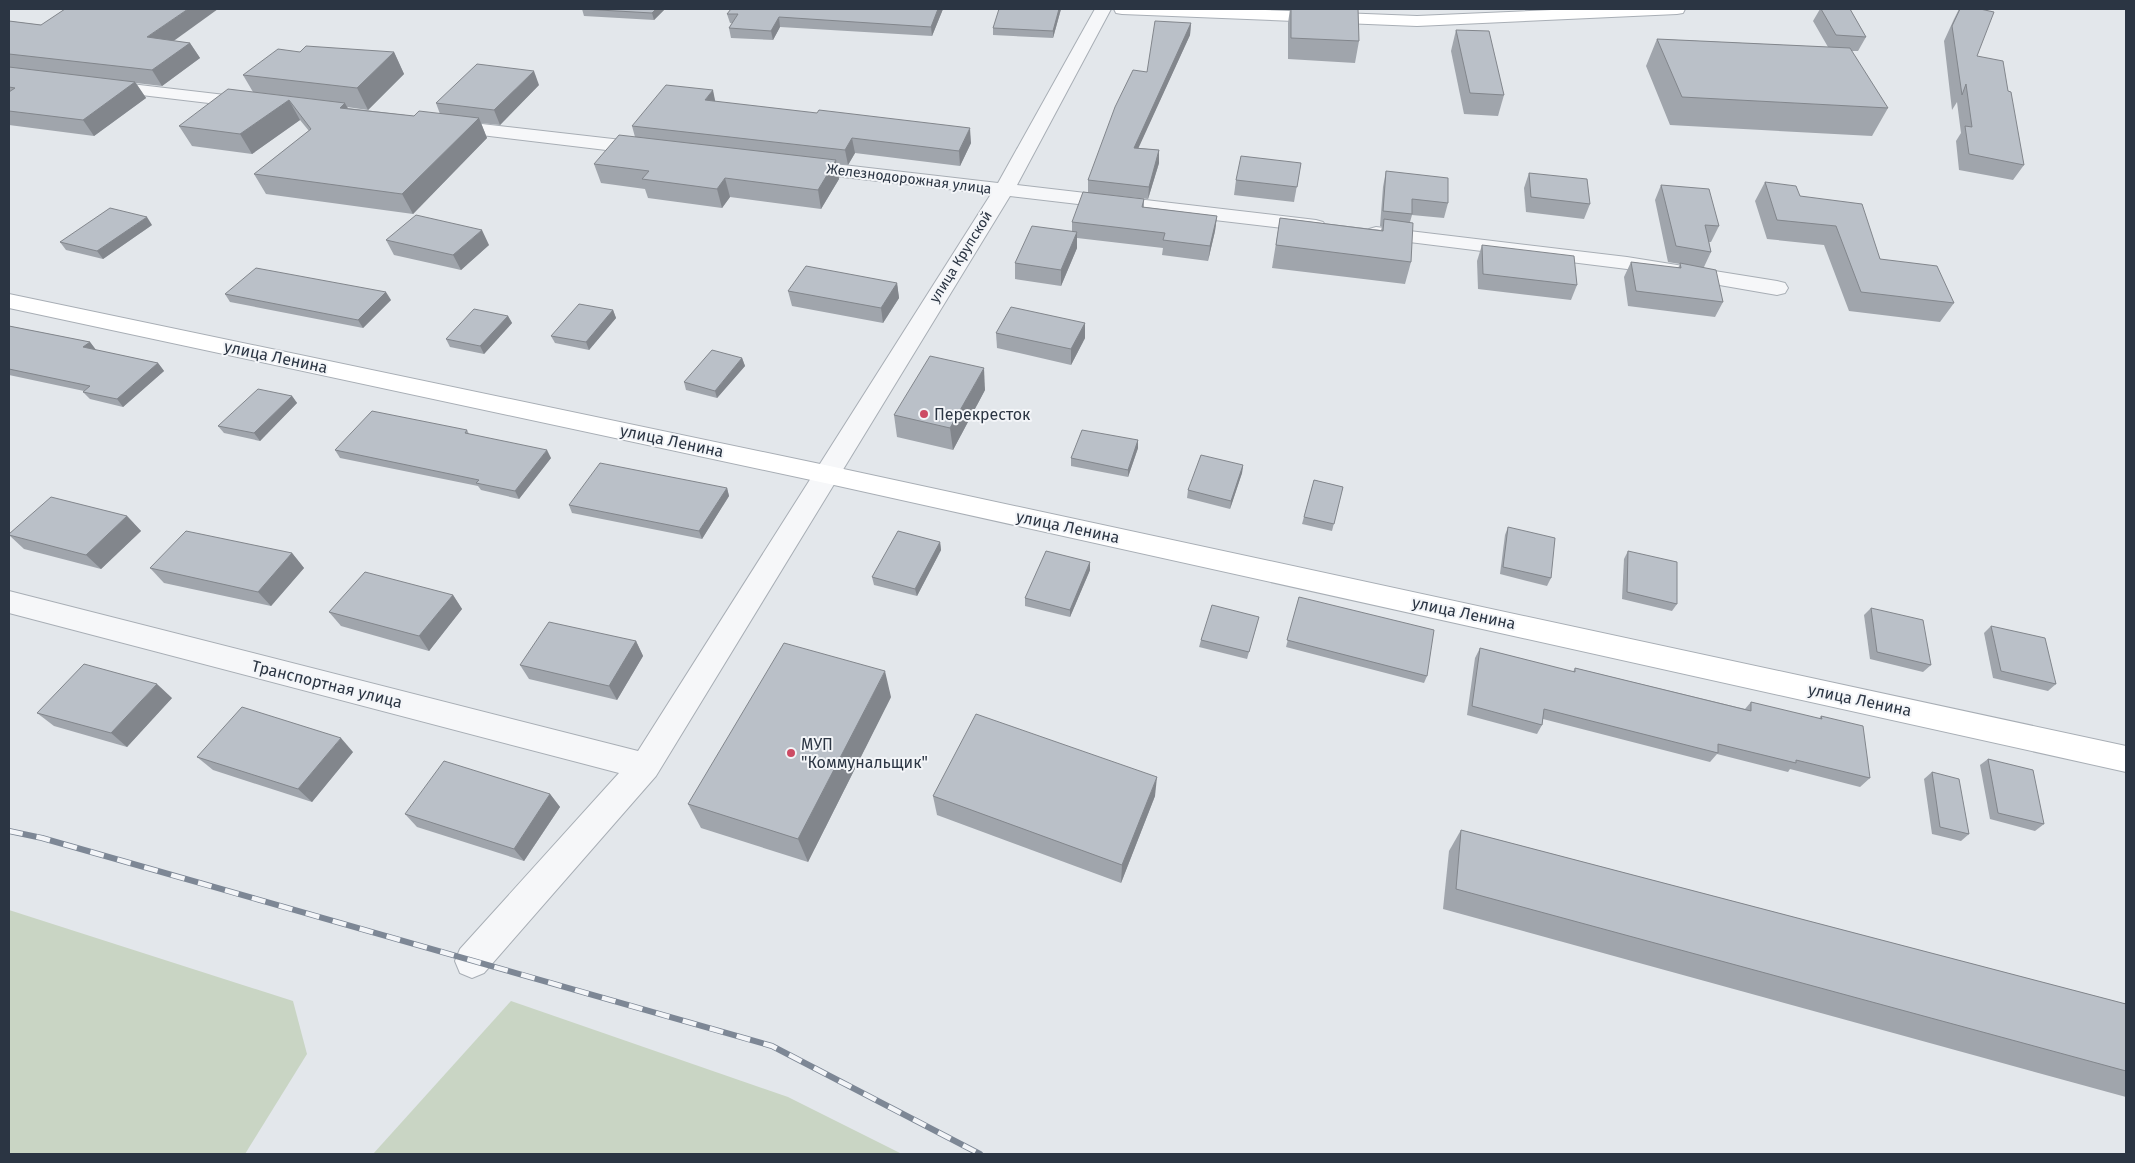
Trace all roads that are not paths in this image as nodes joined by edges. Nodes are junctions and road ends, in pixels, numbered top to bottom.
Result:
1 (1103, 9) edge
2 (1122, 9) edge
3 (1677, 9) edge
4 (86, 84) edge
5 (271, 106) edge
6 (429, 124) edge
7 (667, 151) edge
8 (786, 165) edge
9 (1004, 190) junction
10 (1330, 228) edge
11 (1360, 232) edge
12 (1777, 288) dead end
13 (9, 301) edge
14 (825, 474) junction
15 (9, 602) edge
16 (2126, 759) edge
17 (645, 766) junction
18 (472, 961) dead end

1 - 9 street, улица Крупской
2 - 3 main road
4 - 5 street
6 - 7 street
8 - 9 street, Железнодорожная улица
9 - 10 street, Железнодорожная улица
9 - 14 street, улица Крупской
11 - 12 street
13 - 14 main road, улица Ленина
14 - 16 main road, улица Ленина
14 - 17 street, улица Крупской
15 - 17 street, Транспортная улица
17 - 18 street, улица Крупской

